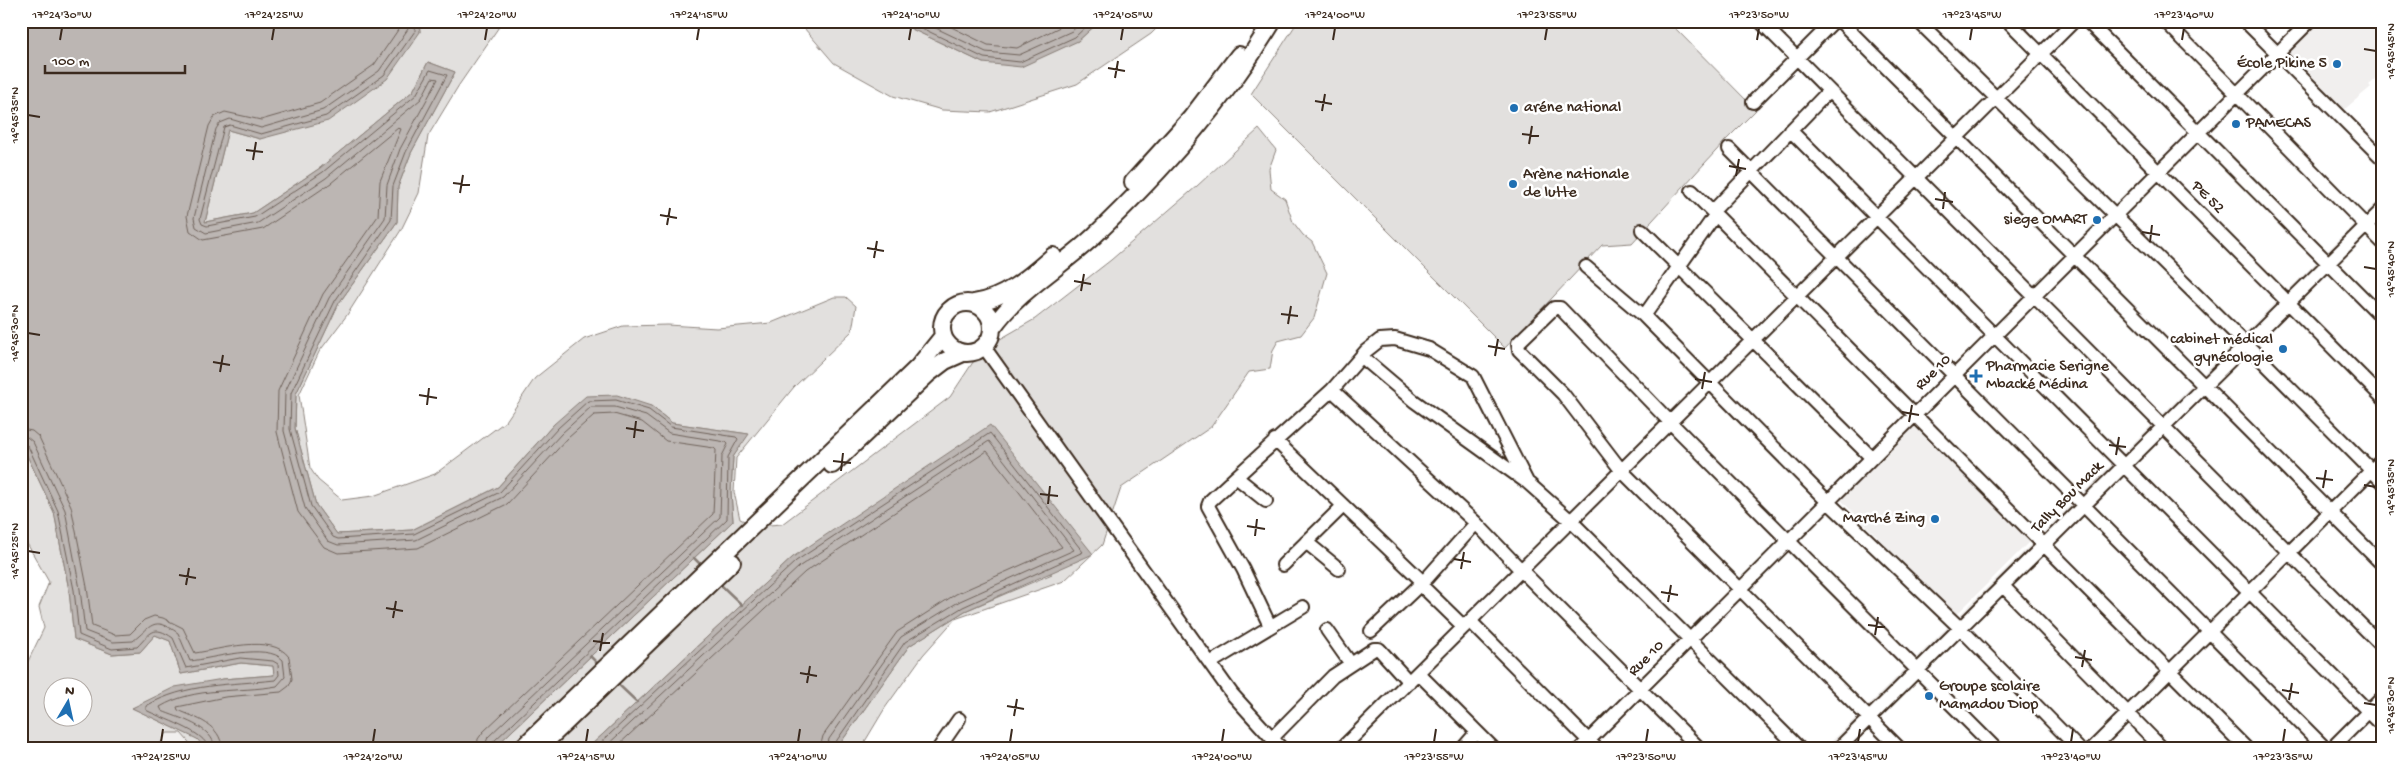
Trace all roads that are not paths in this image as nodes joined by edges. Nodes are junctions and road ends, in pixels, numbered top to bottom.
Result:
1 (1260, 21) edge
2 (1273, 21) edge
3 (1760, 21) edge
4 (1834, 21) edge
5 (1840, 21) edge
6 (1918, 21) edge
7 (2008, 21) edge
8 (2074, 21) edge
9 (2087, 21) edge
10 (2165, 21) edge
11 (2246, 21) edge
12 (2310, 21) edge
13 (2040, 54) junction
14 (2278, 54) junction
15 (1797, 58) junction
16 (1829, 91) junction
17 (2238, 94) junction
18 (1996, 98) junction
19 (1753, 102) dead end
20 (1790, 130) junction
21 (2198, 133) junction
22 (1956, 138) junction
23 (1729, 149) dead end
24 (2383, 159) edge
25 (1751, 171) junction
26 (2158, 172) junction
27 (1916, 178) junction
28 (1692, 191) dead end
29 (2383, 209) edge
30 (1715, 212) junction
31 (2115, 215) junction
32 (1877, 217) junction
33 (2366, 226) junction
34 (1642, 230) dead end
35 (2383, 243) edge
36 (2074, 256) junction
37 (1836, 257) junction
38 (2328, 263) junction
39 (1678, 265) junction
40 (1586, 267) dead end
41 (1797, 296) junction
42 (2034, 296) junction
43 (2288, 302) junction
44 (974, 303) junction
45 (1644, 316) junction
46 (2383, 318) edge
47 (993, 327) junction
48 (943, 336) junction
49 (1995, 336) junction
50 (1753, 340) junction
51 (2246, 344) junction
52 (984, 348) junction
53 (963, 353) junction
54 (1362, 357) junction
55 (1955, 376) junction
56 (1710, 382) junction
57 (2204, 386) junction
58 (1332, 390) junction
59 (2383, 398) edge
60 (1915, 415) junction
61 (1670, 422) junction
62 (2163, 427) junction
63 (1275, 440) junction
64 (1872, 458) junction
65 (2383, 459) edge
66 (2124, 466) junction
67 (1622, 470) junction
68 (2371, 471) junction
69 (1236, 477) junction
70 (1527, 482) junction
71 (2383, 482) edge
72 (1266, 502) dead end
73 (1828, 502) junction
74 (2084, 505) junction
75 (1343, 506) junction
76 (2330, 512) junction
77 (1571, 521) junction
78 (1476, 523) junction
79 (1788, 541) junction
80 (1306, 542) junction
81 (2044, 545) junction
82 (2288, 553) junction
83 (1283, 565) dead end
84 (2383, 565) edge
85 (1339, 569) dead end
86 (1521, 570) junction
87 (1421, 583) junction
88 (2003, 586) junction
89 (1740, 589) junction
90 (2249, 592) junction
91 (1303, 608) dead end
92 (1467, 624) junction
93 (1270, 626) junction
94 (1960, 628) junction
95 (1327, 630) dead end
96 (1372, 631) dead end
97 (2210, 632) junction
98 (1690, 639) junction
99 (2383, 647) edge
100 (1210, 663) junction
101 (1351, 664) junction
102 (1918, 670) junction
103 (2170, 671) junction
104 (1414, 677) junction
105 (1640, 689) junction
106 (2383, 697) edge
107 (2368, 711) junction
108 (2128, 713) junction
109 (1869, 718) junction
110 (958, 719) dead end
111 (2383, 726) edge
112 (1478, 732) junction
113 (1272, 738) junction
114 (1589, 745) edge
115 (522, 748) edge
116 (539, 748) edge
117 (939, 748) edge
118 (1281, 748) edge
119 (1342, 748) edge
120 (1463, 748) edge
121 (1492, 748) edge
122 (1699, 748) edge
123 (1799, 748) edge
124 (1839, 748) edge
125 (1899, 748) edge
126 (1995, 748) edge
127 (2078, 748) edge
128 (2093, 748) edge
129 (2162, 748) edge
130 (2246, 748) edge
131 (2325, 748) edge
132 (2332, 748) edge

1 - 44 main road
2 - 47 main road
3 - 15 street
4 - 15 street
5 - 22 street
6 - 18 street
7 - 13 street, PE 52
8 - 13 street
9 - 21 street
10 - 17 street
11 - 14 street
12 - 14 street, Rue 10
13 - 18 street
13 - 26 street, PE 52
14 - 17 street, Rue 10
14 - 24 street
15 - 16 street
15 - 19 street
16 - 20 street
16 - 27 street
17 - 21 street, Rue 10
17 - 33 street
18 - 22 street
18 - 31 street
20 - 25 street
20 - 32 street
21 - 26 street, Rue 10
21 - 38 street
22 - 27 street
22 - 36 street
23 - 25 street
25 - 30 street
25 - 37 street
26 - 31 street, Rue 10
26 - 43 street, PE 52
27 - 32 street
27 - 42 street
28 - 30 street
29 - 33 street, Tally Bou Mack
30 - 39 street
30 - 41 street
31 - 36 street, Rue 10
31 - 51 street
32 - 37 street
32 - 49 street
33 - 35 street
33 - 38 street, Tally Bou Mack
34 - 39 street
36 - 42 street, Rue 10
36 - 57 street
37 - 41 street
37 - 55 street
38 - 43 street, Tally Bou Mack
38 - 46 street
39 - 45 street
39 - 50 street
40 - 45 street
41 - 50 street
41 - 60 street
42 - 49 street, Rue 10
42 - 62 street
43 - 51 street, Tally Bou Mack
43 - 59 street, PE 52
44 - 47 main road
44 - 48 main road
45 - 56 street
47 - 52 main road
48 - 53 main road
48 - 115 main road
49 - 55 street, Rue 10
49 - 66 street
50 - 56 street
50 - 64 street
51 - 57 street, Tally Bou Mack
51 - 68 street
52 - 53 main road
52 - 100 street
53 - 116 main road
54 - 58 street
54 - 70 street
54 - 70 street
55 - 60 street, Rue 10
55 - 74 street
56 - 61 street
56 - 73 street
57 - 62 street, Tally Bou Mack
57 - 76 street
58 - 63 street
58 - 78 street
60 - 64 street, Rue 10
60 - 81 street
61 - 67 street
61 - 67 street
61 - 79 street
62 - 66 street, Tally Bou Mack
62 - 82 street
63 - 69 street
63 - 75 street
64 - 73 street, Rue 10
65 - 68 street
66 - 74 street, Tally Bou Mack
66 - 90 street
67 - 77 street
67 - 89 street
68 - 71 street
68 - 76 street
69 - 72 street
69 - 93 street
70 - 77 street
73 - 79 street, Rue 10
73 - 94 street
74 - 81 street, Tally Bou Mack
74 - 97 street
75 - 80 street
75 - 87 street
76 - 82 street
76 - 84 street
77 - 86 street
77 - 98 street
78 - 86 street
78 - 87 street
79 - 89 street, Rue 10
79 - 102 street
80 - 83 street
80 - 85 street
81 - 88 street, Tally Bou Mack
81 - 103 street
82 - 90 street
82 - 99 street
86 - 92 street
86 - 105 street
87 - 92 street
87 - 96 street
88 - 94 street, Tally Bou Mack
88 - 108 street
89 - 98 street, Rue 10
89 - 109 street
90 - 97 street
90 - 107 street
91 - 93 street
92 - 104 street
92 - 114 street
93 - 100 street
94 - 102 street, Tally Bou Mack
94 - 127 street
95 - 101 street
97 - 103 street
97 - 131 street
98 - 105 street, Rue 10
98 - 123 street
100 - 113 street
101 - 104 street
101 - 113 street
102 - 109 street, Tally Bou Mack
102 - 126 street
103 - 108 street
103 - 130 street
104 - 112 street
104 - 119 street
105 - 114 street, Rue 10
105 - 122 street
106 - 107 street
107 - 111 street
107 - 132 street
108 - 128 street
108 - 129 street
109 - 124 street, Tally Bou Mack
109 - 125 street
110 - 117 street
112 - 120 street
112 - 121 street
113 - 118 street

